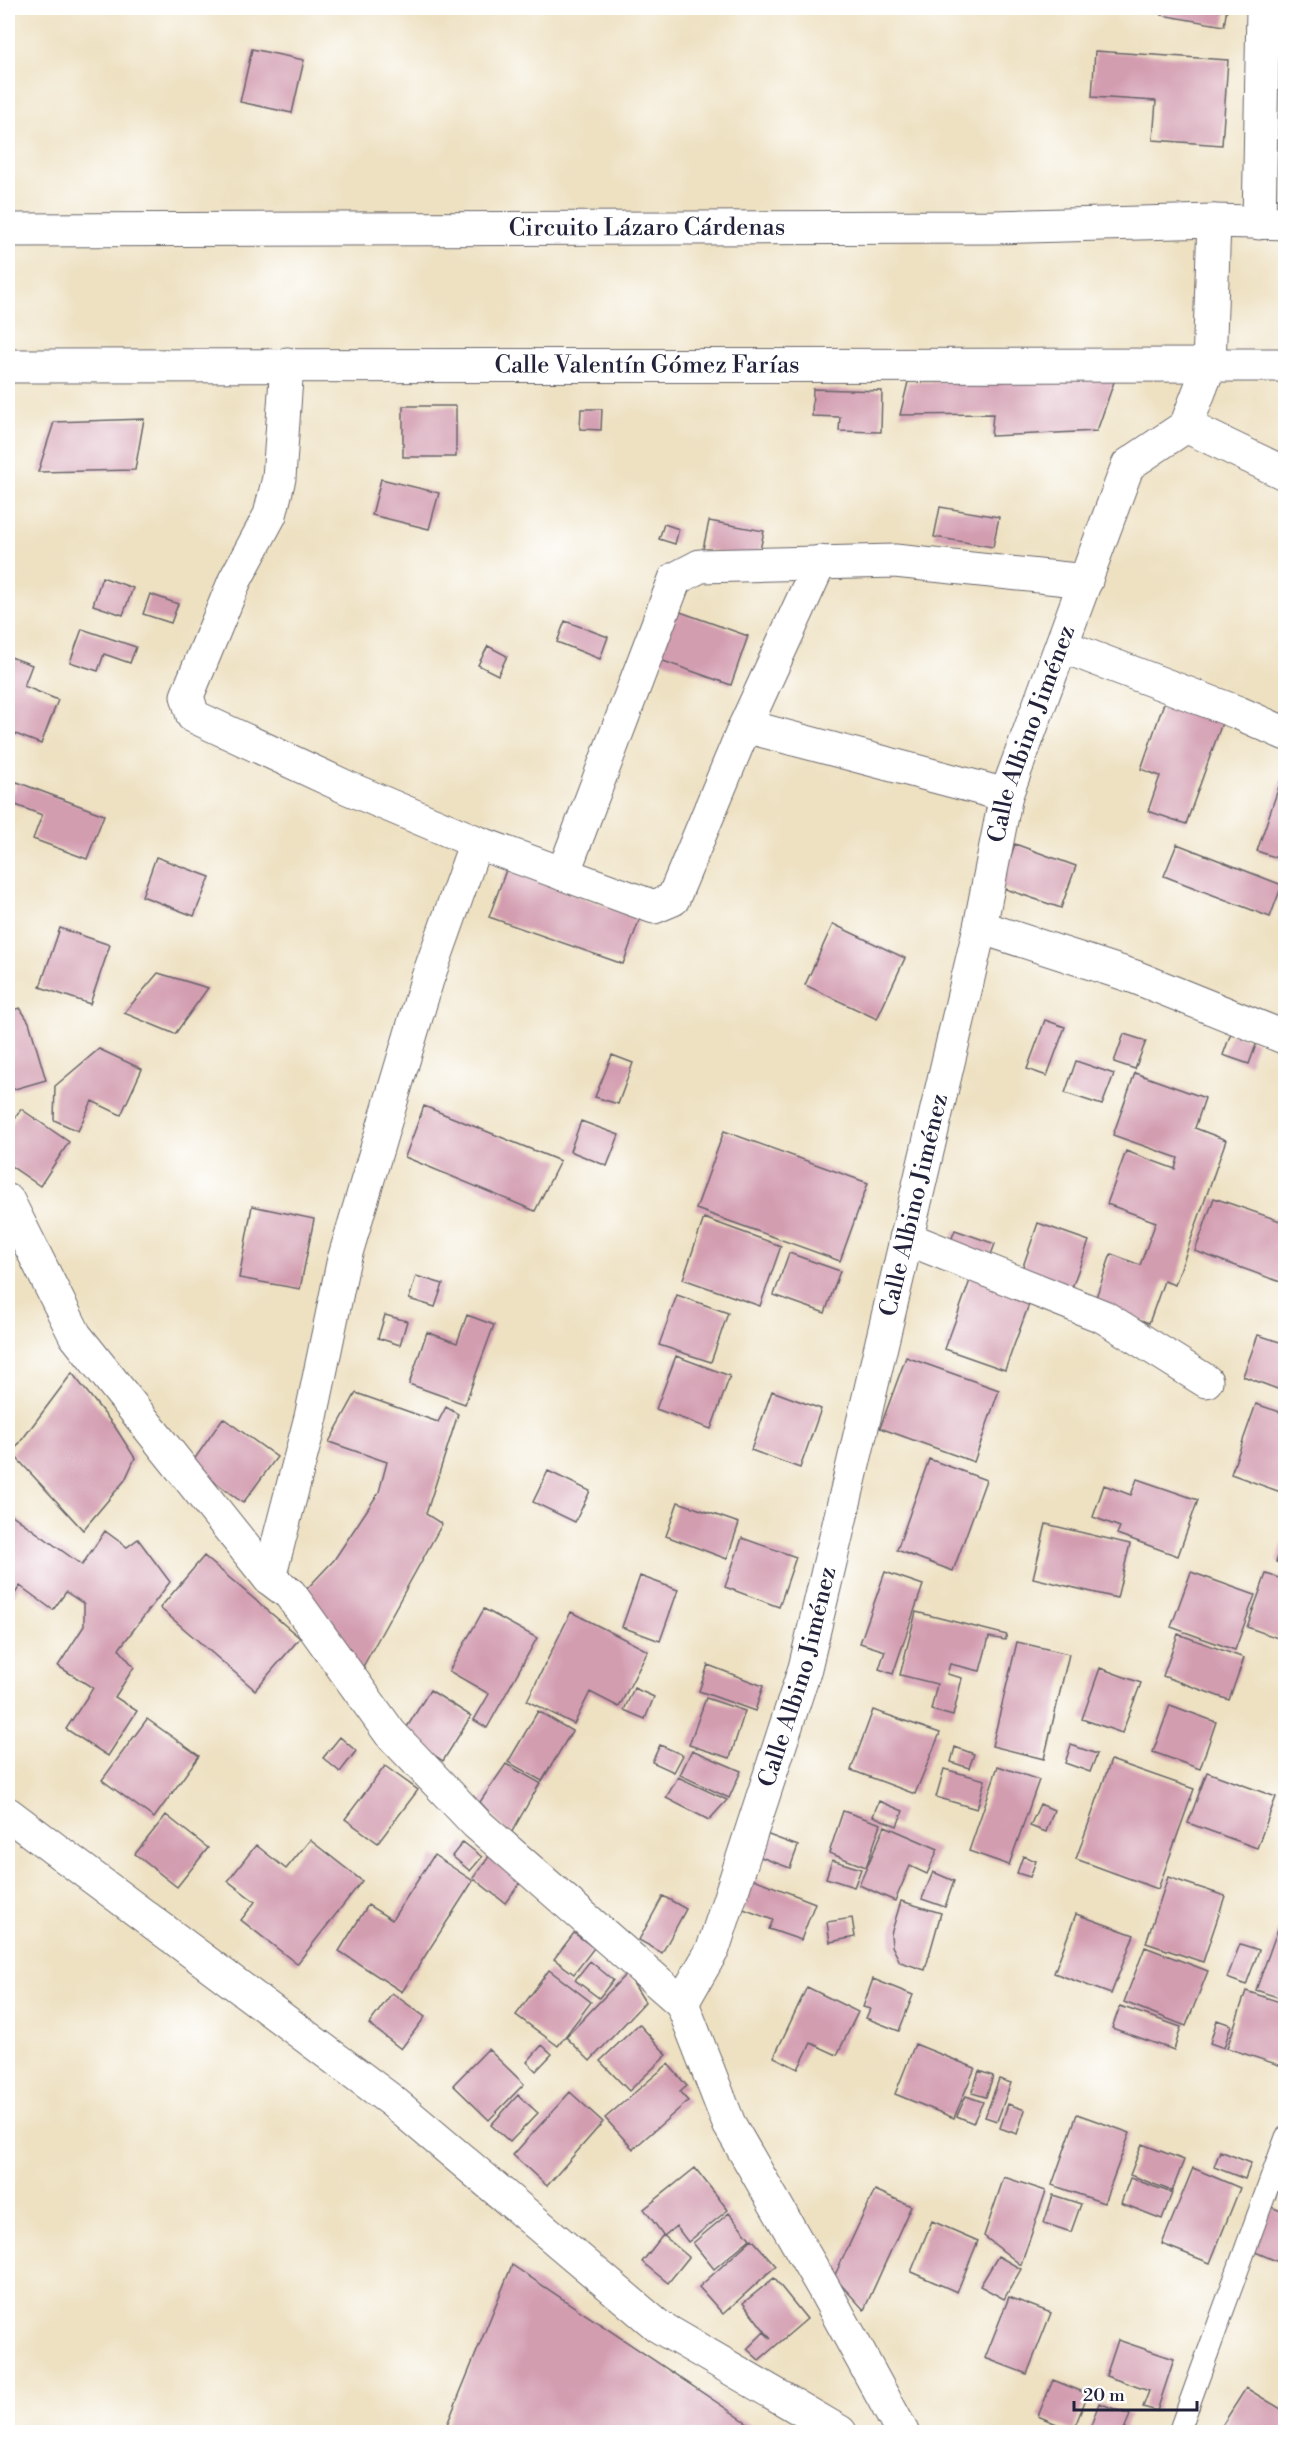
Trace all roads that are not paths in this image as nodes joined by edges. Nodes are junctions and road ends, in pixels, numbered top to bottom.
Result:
1 (1263, 8) edge
2 (1214, 221) junction
3 (1272, 223) edge
4 (8, 230) edge
5 (287, 364) junction
6 (1286, 365) edge
7 (8, 366) edge
8 (1209, 366) junction
9 (1186, 426) junction
10 (1286, 474) edge
11 (820, 561) junction
12 (1086, 581) junction
13 (1062, 646) junction
14 (745, 726) junction
15 (1286, 734) edge
16 (1006, 795) junction
17 (476, 842) junction
18 (563, 874) junction
19 (980, 927) junction
20 (1286, 1038) edge
21 (8, 1201) edge
22 (906, 1238) junction
23 (1206, 1381) dead end
24 (269, 1578) junction
25 (8, 1814) edge
26 (682, 2003) junction
27 (1286, 2137) edge
28 (840, 2433) edge
29 (902, 2433) edge
30 (1179, 2433) edge

1 - 3 street
2 - 3 street, Circuito Lázaro Cárdenas
2 - 4 street, Circuito Lázaro Cárdenas
2 - 8 street
5 - 7 street, Calle Valentín Gómez Farías
5 - 8 street, Calle Valentín Gómez Farías
5 - 17 street
6 - 8 street, Calle Valentín Gómez Farías
8 - 9 street
9 - 10 street
9 - 12 street, Calle Albino Jiménez
11 - 12 street
11 - 14 street
11 - 18 street
12 - 13 street, Calle Albino Jiménez
13 - 15 street
13 - 16 street, Calle Albino Jiménez
14 - 16 street
14 - 18 street
16 - 19 street, Calle Albino Jiménez
17 - 18 street
17 - 24 street
19 - 20 street
19 - 22 street, Calle Albino Jiménez
21 - 24 street
22 - 23 street
22 - 26 street, Calle Albino Jiménez
24 - 26 street
25 - 28 street
26 - 29 street
27 - 30 lane

